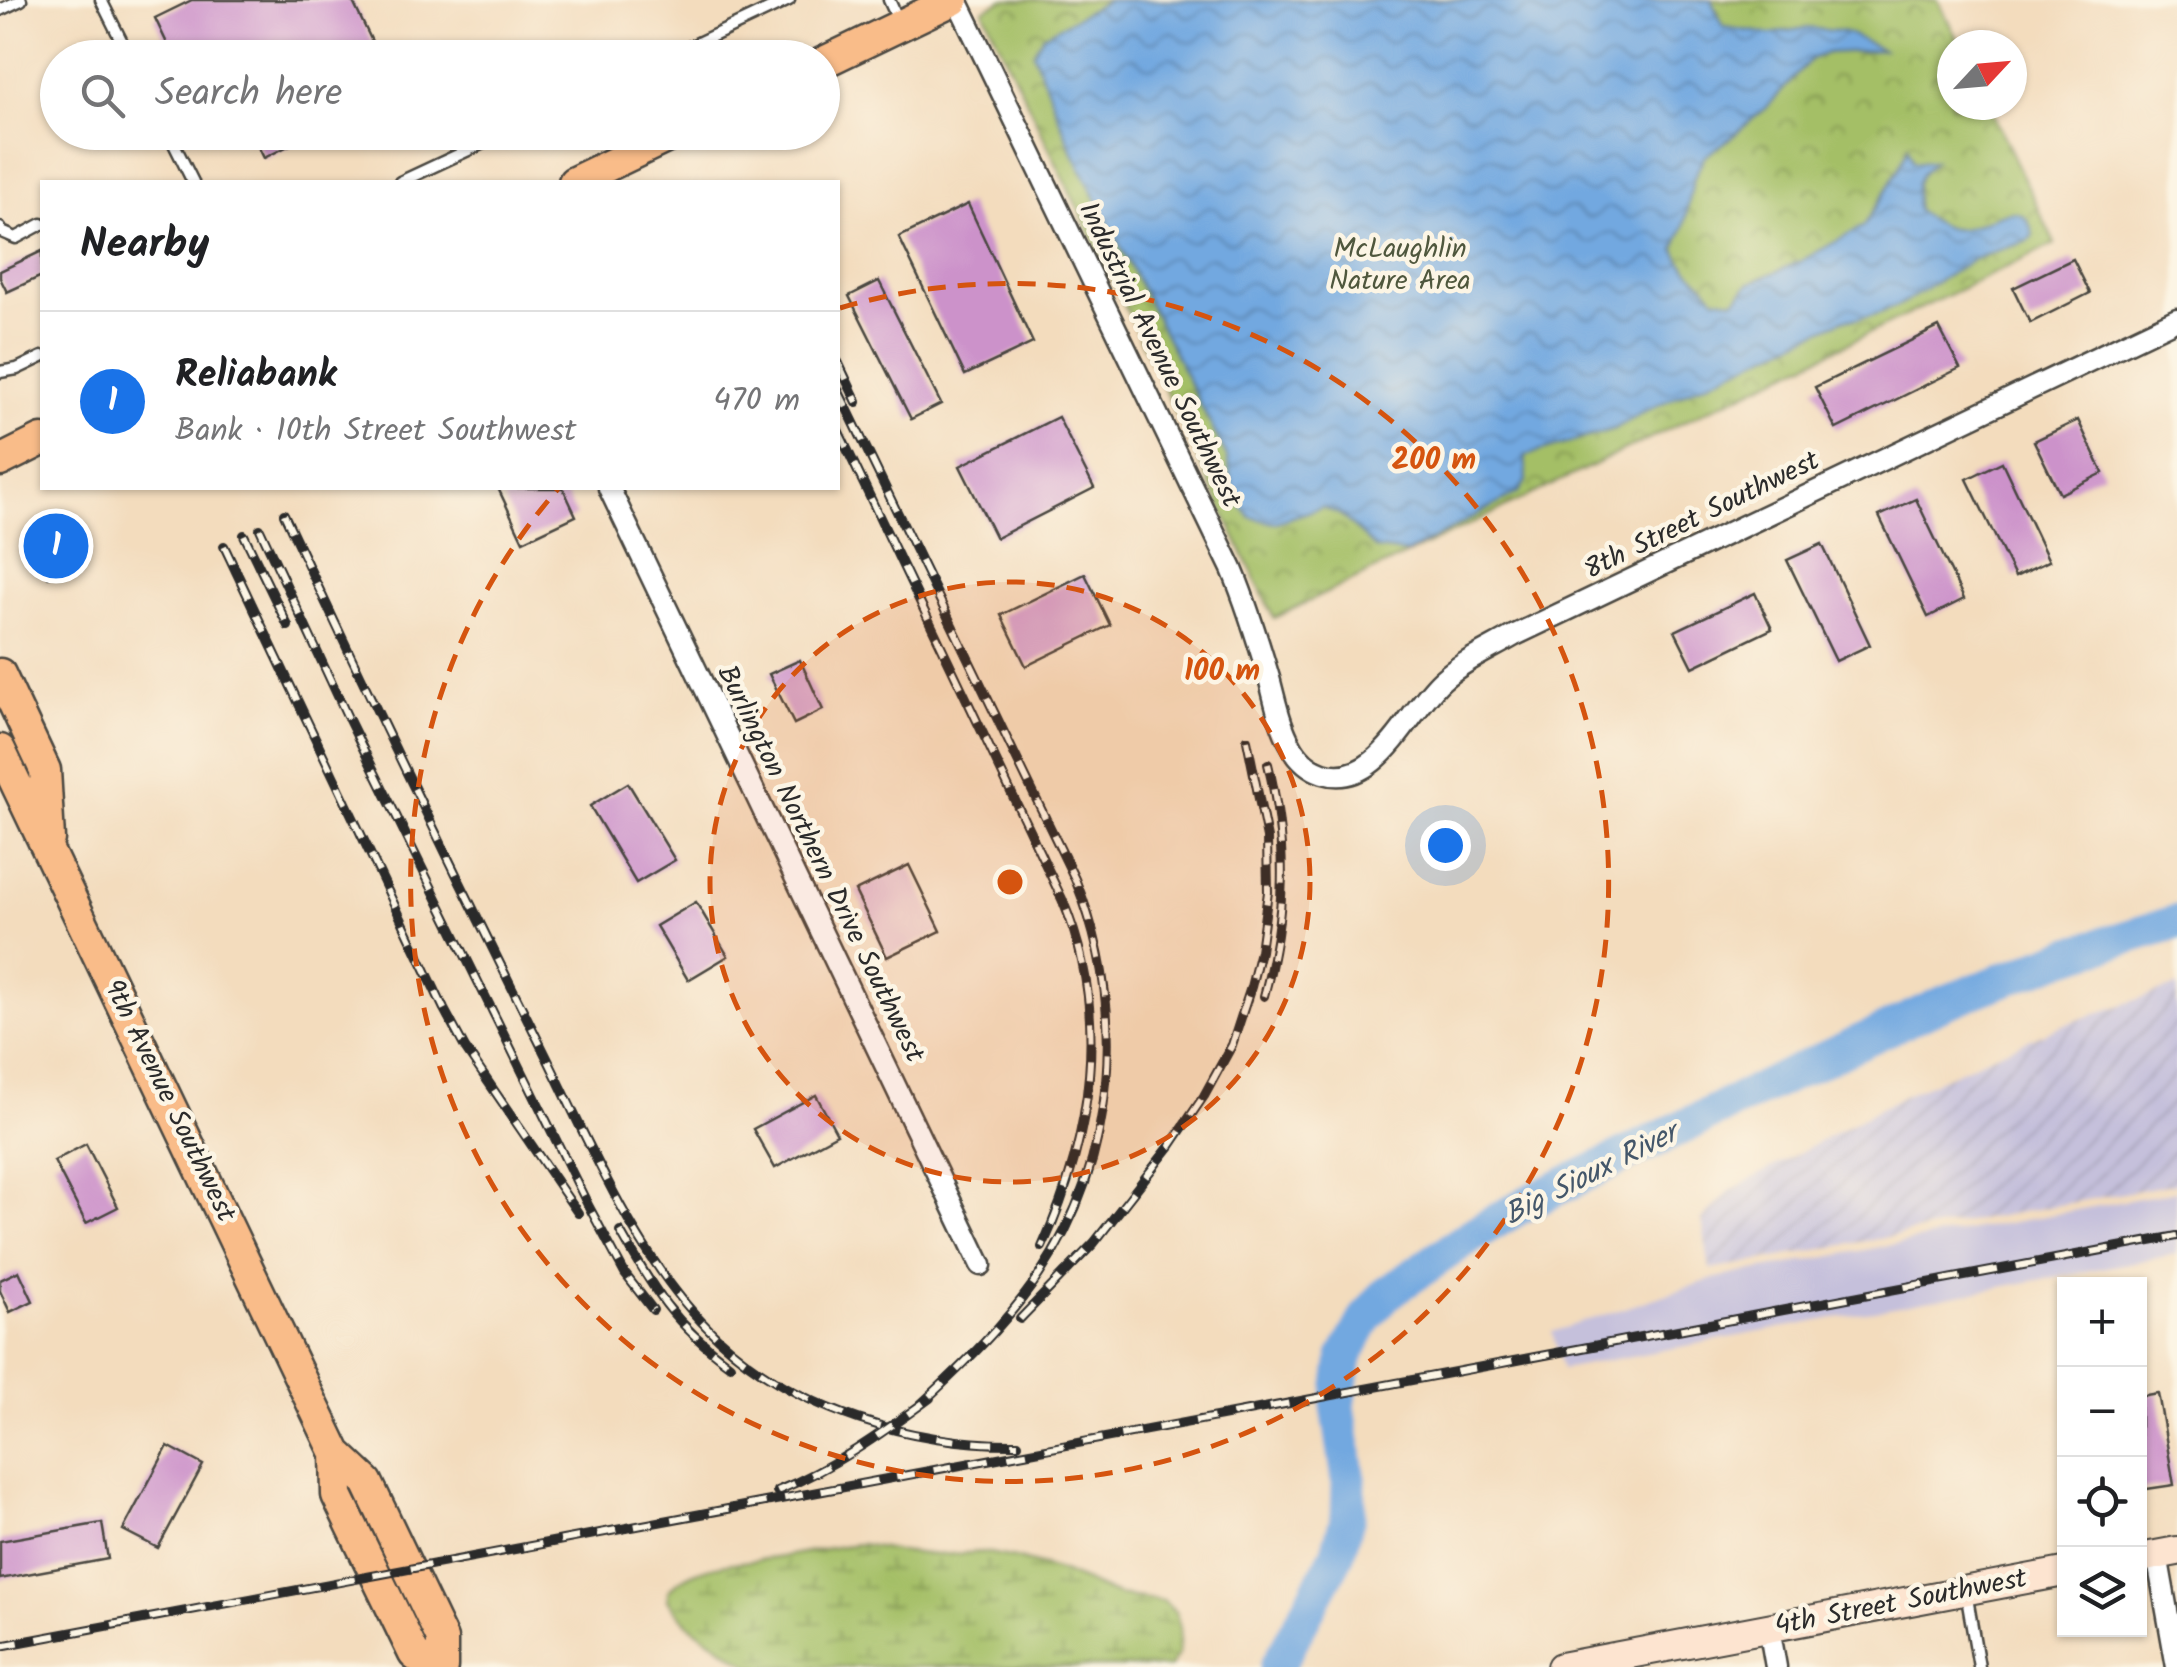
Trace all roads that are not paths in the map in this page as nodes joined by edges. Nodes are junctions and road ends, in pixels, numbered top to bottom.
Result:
1 (21, 0) edge
2 (101, 0) edge
3 (789, 0) edge
4 (955, 0) edge
5 (0, 10) edge
6 (895, 13) edge
7 (121, 40) edge
8 (704, 40) edge
9 (840, 51) edge
10 (177, 150) edge
11 (468, 150) edge
12 (641, 150) edge
13 (193, 180) edge
14 (404, 180) edge
15 (578, 180) edge
16 (40, 225) edge
17 (0, 228) edge
18 (2177, 319) edge
19 (40, 358) edge
20 (0, 372) edge
21 (40, 441) edge
22 (0, 461) edge
23 (610, 490) edge
24 (0, 674) edge
25 (1289, 743) joint
26 (0, 750) edge
27 (50, 852) junction
28 (981, 1265) dead end
29 (336, 1453) junction
30 (2158, 1555) edge
31 (2057, 1573) edge
32 (1966, 1591) junction
33 (1769, 1627) junction
34 (431, 1667) edge
35 (442, 1667) edge
36 (1561, 1667) edge
37 (1776, 1667) edge
38 (1980, 1667) edge
39 (2177, 1667) edge

1 - 5 lane
2 - 7 lane
3 - 8 lane
4 - 6 main road
4 - 25 street, Industrial Avenue Southwest
6 - 9 main road
10 - 13 lane
11 - 14 lane
12 - 15 main road
16 - 17 lane
18 - 25 street, 8th Street Southwest
19 - 20 lane
21 - 22 main road
23 - 28 street, Burlington Northern Drive Southwest
24 - 27 main road
26 - 27 main road, 9th Avenue Southwest
27 - 29 main road, 9th Avenue Southwest
29 - 34 main road, 9th Avenue Southwest
29 - 35 main road, 9th Avenue Southwest
30 - 39 street
31 - 32 street, 4th Street Southwest
32 - 33 street, 4th Street Southwest
32 - 38 lane
33 - 36 street, 4th Street Southwest
33 - 37 street

